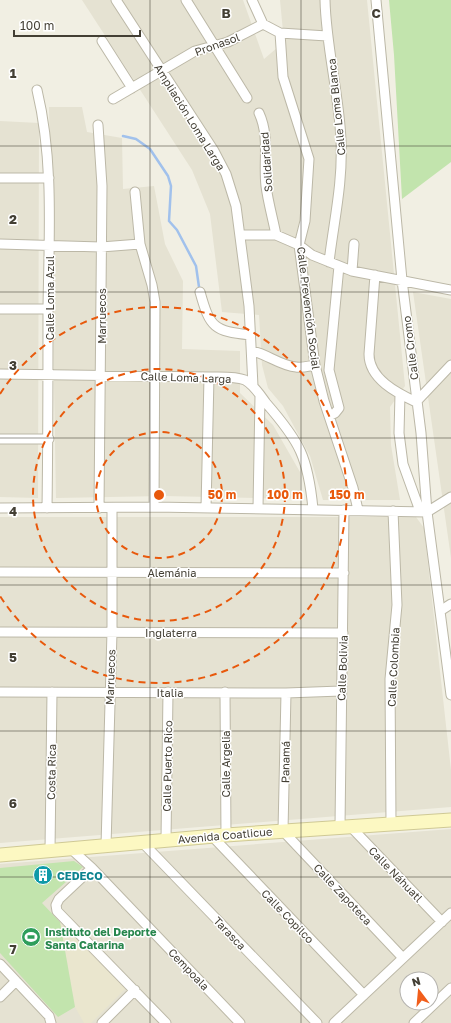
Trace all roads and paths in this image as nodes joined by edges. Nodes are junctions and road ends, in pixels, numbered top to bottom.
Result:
1 (116, 0) edge
2 (186, 0) edge
3 (252, 0) edge
4 (325, 0) edge
5 (376, 0) edge
6 (263, 24) junction
7 (280, 32) junction
8 (327, 36) junction
9 (102, 40) dead end
10 (212, 45) junction
11 (161, 71) junction
12 (132, 88) junction
13 (37, 90) dead end
14 (113, 98) dead end
15 (247, 98) dead end
16 (259, 113) dead end
17 (98, 124) dead end
18 (0, 178) edge
19 (48, 178) junction
20 (135, 192) dead end
21 (240, 235) junction
22 (276, 235) junction
23 (0, 244) edge
24 (49, 244) junction
25 (140, 244) junction
26 (354, 244) dead end
27 (299, 245) junction
28 (101, 247) junction
29 (329, 262) junction
30 (339, 266) junction
31 (352, 271) junction
32 (375, 275) junction
33 (402, 280) junction
34 (451, 290) edge
35 (200, 292) dead end
36 (0, 309) edge
37 (48, 309) junction
38 (250, 335) junction
39 (252, 351) junction
40 (315, 365) junction
41 (451, 365) edge
42 (0, 374) edge
43 (49, 375) junction
44 (101, 375) junction
45 (154, 375) junction
46 (209, 377) junction
47 (253, 386) junction
48 (400, 394) junction
49 (260, 396) junction
50 (416, 402) junction
51 (329, 416) junction
52 (0, 439) edge
53 (48, 439) junction
54 (451, 497) edge
55 (154, 507) junction
56 (0, 508) edge
57 (47, 508) junction
58 (99, 508) junction
59 (112, 508) junction
60 (206, 508) junction
61 (258, 508) junction
62 (313, 509) junction
63 (344, 510) junction
64 (358, 510) junction
65 (392, 511) junction
66 (423, 512) junction
67 (0, 572) edge
68 (113, 572) junction
69 (344, 573) junction
70 (451, 604) edge
71 (440, 611) junction
72 (0, 632) edge
73 (112, 632) junction
74 (343, 633) junction
75 (110, 691) junction
76 (341, 691) junction
77 (0, 692) edge
78 (52, 692) junction
79 (168, 692) junction
80 (225, 692) junction
81 (286, 693) junction
82 (451, 695) edge
83 (451, 820) edge
84 (391, 823) junction
85 (345, 826) junction
86 (284, 831) junction
87 (226, 835) junction
88 (212, 836) junction
89 (166, 840) junction
90 (142, 842) junction
91 (106, 846) junction
92 (70, 848) junction
93 (50, 851) junction
94 (0, 855) edge
95 (92, 868) junction
96 (451, 913) edge
97 (442, 922) junction
98 (403, 958) junction
99 (0, 964) edge
100 (16, 981) junction
101 (451, 988) edge
102 (135, 990) junction
103 (364, 995) junction
104 (0, 997) edge
105 (51, 1022) edge
106 (102, 1023) edge
107 (166, 1023) edge
108 (240, 1023) edge
109 (317, 1023) edge
110 (334, 1023) edge
111 (414, 1023) edge

1 - 11 street, Ampliación Loma Larga
2 - 10 street
3 - 6 street
4 - 8 street, Calle Loma Blanca
5 - 33 street, Calle Cromo
6 - 7 street
6 - 10 street, Pronasol
7 - 8 street
7 - 27 street, Calle Prevención Social
8 - 29 street, Calle Loma Blanca
9 - 12 street
10 - 11 street, Pronasol
10 - 15 street
11 - 12 street, Pronasol
11 - 21 street, Ampliación Loma Larga
12 - 14 street, Pronasol
13 - 19 street, Calle Loma Azul
16 - 22 street, Solidaridad
17 - 28 street, Marruecos
18 - 19 street
19 - 24 street, Calle Loma Azul
20 - 25 street
21 - 22 street
21 - 38 street, Ampliación Loma Larga
22 - 27 street
23 - 24 street
24 - 28 street
24 - 37 street, Calle Loma Azul
25 - 28 street
25 - 45 street
26 - 31 street
27 - 29 street
27 - 40 street, Calle Prevención Social
28 - 44 street, Marruecos
29 - 30 street
30 - 31 street
30 - 51 street
31 - 32 street
32 - 33 street
32 - 48 street
33 - 34 street
33 - 50 street, Calle Cromo
35 - 38 street
36 - 37 street
37 - 43 street, Calle Loma Azul
38 - 39 street, Ampliación Loma Larga
39 - 40 street
39 - 47 street, Ampliación Loma Larga
40 - 51 street, Calle Prevención Social
41 - 50 street
42 - 43 street, Calle Loma Larga
43 - 44 street, Calle Loma Larga
43 - 53 street, Calle Loma Azul
44 - 45 street, Calle Loma Larga
44 - 58 street, Marruecos
45 - 46 street, Calle Loma Larga
45 - 55 street
46 - 47 street, Calle Loma Larga
46 - 60 street
47 - 49 street
48 - 50 street
48 - 66 street
49 - 61 street
49 - 62 street
50 - 66 street, Calle Cromo
51 - 64 street, Calle Prevención Social
52 - 53 street
53 - 57 street, Calle Loma Azul
54 - 66 street
55 - 59 street
55 - 60 street
56 - 57 street
57 - 58 street
58 - 59 street
59 - 68 street, Marruecos
60 - 61 street
61 - 62 street
62 - 63 street
63 - 64 street
63 - 69 street, Calle Bolivia
64 - 65 street
65 - 66 street
65 - 84 street, Calle Colombia
66 - 71 street, Calle Cromo
67 - 68 street, Alemánia
68 - 69 street, Alemánia
68 - 73 street, Marruecos
69 - 74 street, Calle Bolivia
70 - 71 street
71 - 82 street, Calle Cromo
72 - 73 street, Inglaterra
73 - 74 street, Inglaterra
73 - 75 street, Marruecos
74 - 76 street, Calle Bolivia
75 - 78 street, Italia
75 - 79 street, Italia
75 - 91 street, Marruecos
76 - 81 street, Italia
76 - 85 street, Calle Bolivia
77 - 78 street, Italia
78 - 93 street, Costa Rica
79 - 80 street, Italia
79 - 89 street, Calle Puerto Rico
80 - 81 street, Italia
80 - 87 street, Calle Argelia
81 - 86 street, Panamá
83 - 84 street, Avenida Coatlicue
84 - 85 street, Avenida Coatlicue
85 - 86 street, Avenida Coatlicue
85 - 97 street, Calle Náhuatl
86 - 87 street, Avenida Coatlicue
86 - 98 street, Calle Zapoteca
87 - 88 street, Avenida Coatlicue
88 - 89 street, Avenida Coatlicue
88 - 103 street, Calle Copilco
89 - 90 street, Avenida Coatlicue
90 - 91 street, Avenida Coatlicue
90 - 109 street, Tarasca
91 - 92 street, Avenida Coatlicue
92 - 93 street, Avenida Coatlicue
92 - 95 street, Cempoala
93 - 94 street, Avenida Coatlicue
95 - 102 street
95 - 108 street, Cempoala
96 - 97 street
97 - 98 street
98 - 103 street
99 - 100 street
100 - 104 street
100 - 105 street
101 - 111 street
102 - 106 street
102 - 107 street
103 - 110 street

